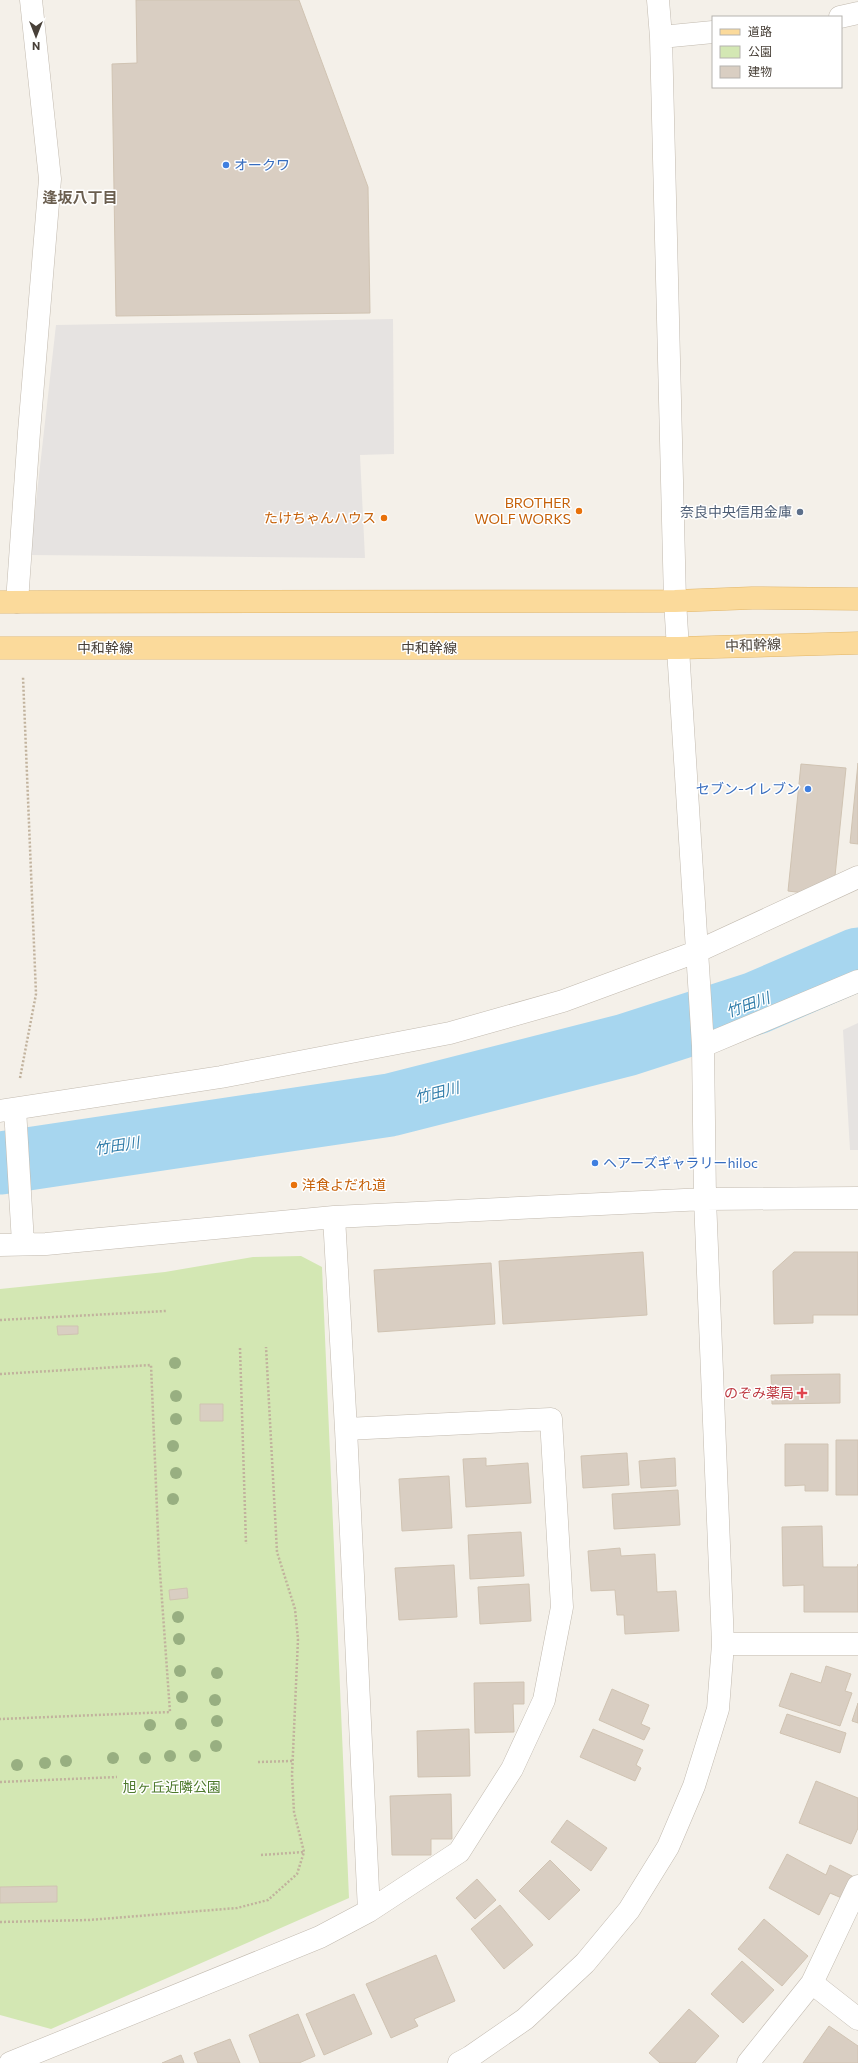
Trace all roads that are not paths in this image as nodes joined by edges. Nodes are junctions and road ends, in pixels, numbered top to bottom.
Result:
1 (31, 0) edge
2 (658, 0) edge
3 (858, 13) edge
4 (842, 17) edge
5 (712, 32) edge
6 (661, 38) junction
7 (858, 599) edge
8 (675, 601) junction
9 (9, 602) edge
10 (858, 643) edge
11 (0, 648) edge
12 (679, 648) junction
13 (858, 876) edge
14 (696, 952) junction
15 (858, 981) edge
16 (703, 1049) junction
17 (7, 1110) edge
18 (858, 1198) edge
19 (706, 1199) junction
20 (334, 1217) junction
21 (23, 1243) junction
22 (0, 1244) edge
23 (346, 1429) junction
24 (723, 1644) junction
25 (858, 1644) edge
26 (858, 1886) edge
27 (369, 1911) junction
28 (812, 1983) junction
29 (858, 2019) edge
30 (10, 2063) edge
31 (459, 2063) edge
32 (748, 2063) edge

1 - 9 street
2 - 6 street
3 - 4 street
5 - 6 street
6 - 8 street
7 - 8 main road
8 - 9 main road
8 - 12 street
10 - 12 main road, 中和幹線
11 - 12 main road, 中和幹線
12 - 14 street
13 - 14 street
14 - 16 street
14 - 17 street
15 - 16 street
16 - 19 street
17 - 21 street
18 - 19 street
19 - 20 street
19 - 24 street
20 - 21 street
20 - 23 street
21 - 22 street
23 - 27 street
23 - 27 street
24 - 25 street
24 - 31 street
26 - 28 street
27 - 30 street
28 - 29 street
28 - 32 street

